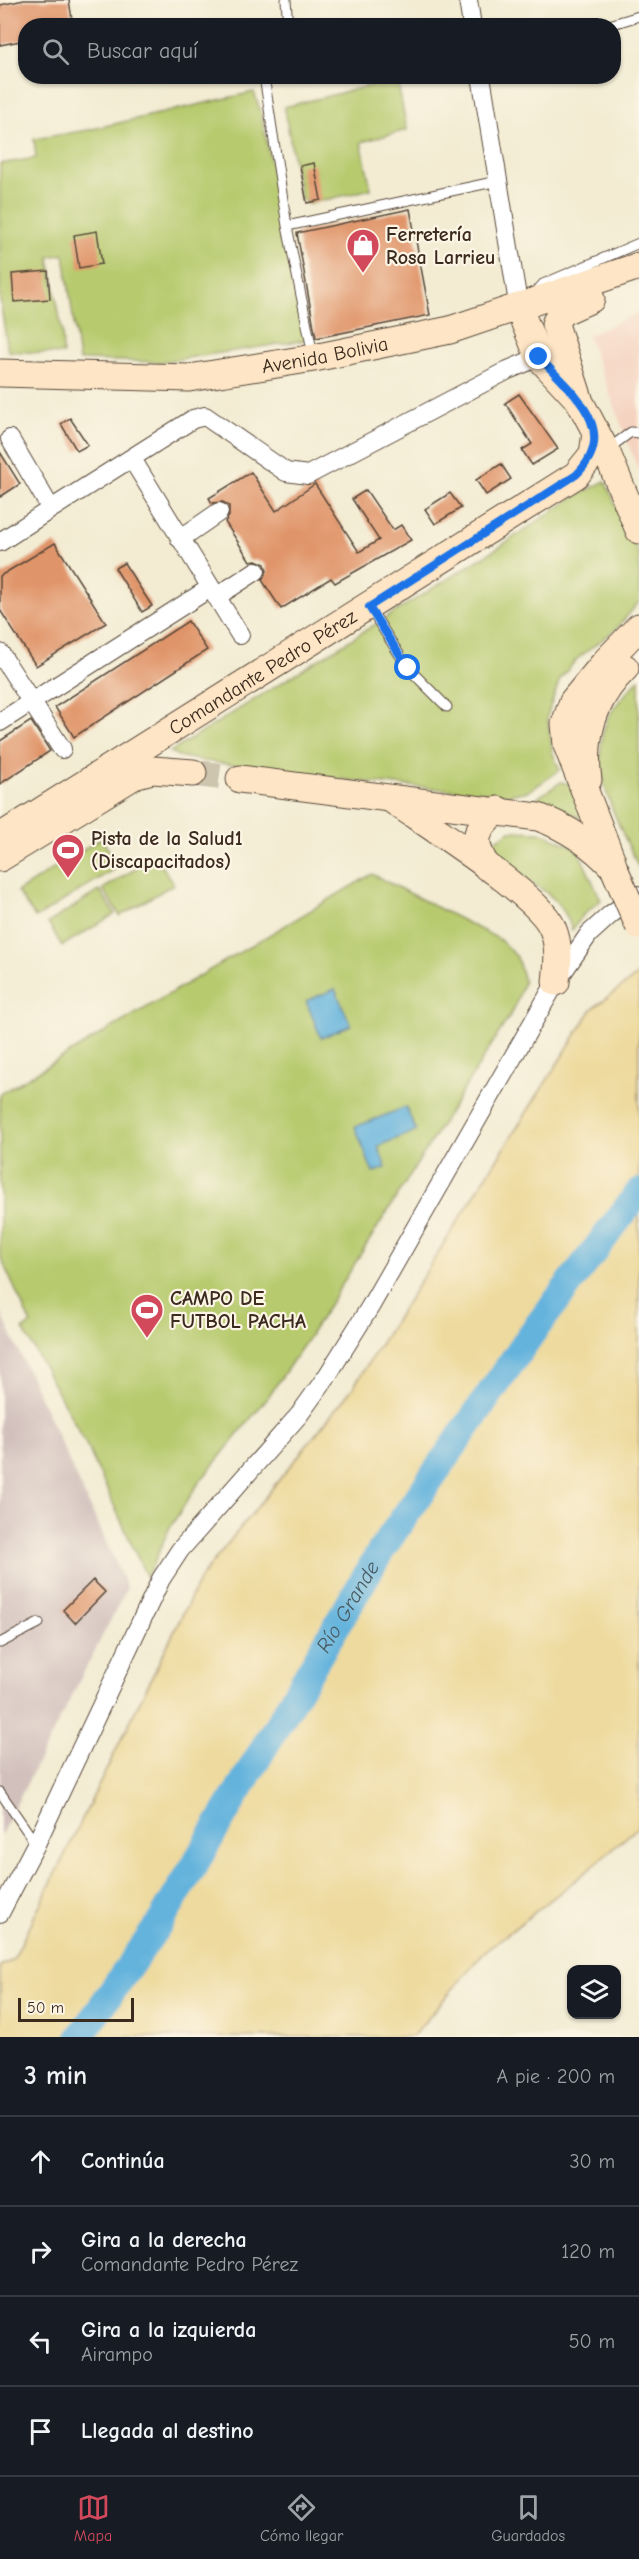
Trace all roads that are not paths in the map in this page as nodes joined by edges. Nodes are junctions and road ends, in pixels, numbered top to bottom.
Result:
1 (286, 0) edge
2 (468, 0) edge
3 (639, 16) edge
4 (287, 18) edge
5 (471, 18) edge
6 (621, 21) edge
7 (265, 84) edge
8 (482, 84) edge
9 (498, 181) junction
10 (287, 226) junction
11 (639, 243) edge
12 (639, 266) edge
13 (639, 278) edge
14 (519, 309) junction
15 (539, 357) junction
16 (314, 358) junction
17 (0, 373) edge
18 (580, 402) junction
19 (639, 433) edge
20 (9, 439) dead end
21 (601, 442) junction
22 (132, 459) junction
23 (51, 508) junction
24 (219, 512) dead end
25 (639, 530) edge
26 (180, 538) junction
27 (0, 542) edge
28 (256, 571) dead end
29 (213, 593) junction
30 (369, 607) junction
31 (639, 627) edge
32 (240, 634) dead end
33 (0, 653) edge
34 (639, 654) edge
35 (31, 701) junction
36 (447, 707) dead end
37 (0, 722) edge
38 (62, 749) dead end
39 (193, 773) tunnel mouth
40 (240, 779) tunnel mouth
41 (387, 795) junction
42 (591, 802) junction
43 (498, 810) junction
44 (0, 837) edge
45 (0, 858) edge
46 (487, 867) junction
47 (614, 868) junction
48 (639, 895) edge
49 (639, 927) edge
50 (556, 982) junction
51 (39, 1623) dead end
52 (0, 1643) edge
53 (0, 1792) edge
54 (36, 1844) junction
55 (0, 1913) edge

1 - 4 lane
2 - 5 street
3 - 6 lane
7 - 10 lane
8 - 9 street
9 - 10 lane
9 - 14 street
10 - 16 lane
11 - 14 lane
12 - 14 main road, Avenida Bolivia
13 - 18 main road
14 - 15 main road
14 - 16 main road, Avenida Bolivia
15 - 18 main road
15 - 22 street
16 - 17 main road, Avenida Bolivia
18 - 21 main road
19 - 21 lane
20 - 23 street
21 - 25 main road
21 - 30 main road, Comandante Pedro Pérez
22 - 23 street
22 - 26 street
23 - 27 street
24 - 26 street
26 - 29 street
28 - 29 street
29 - 32 street
29 - 35 street
30 - 36 lane
30 - 44 main road, Comandante Pedro Pérez
31 - 42 main road
33 - 35 street
34 - 42 main road
35 - 37 street
35 - 38 street
39 - 45 main road
40 - 41 main road
41 - 43 main road
41 - 46 main road
42 - 47 main road
43 - 46 main road
43 - 47 main road
46 - 50 main road
47 - 49 main road, bridge
48 - 50 street
50 - 54 street
51 - 52 lane
53 - 54 lane
54 - 55 street

